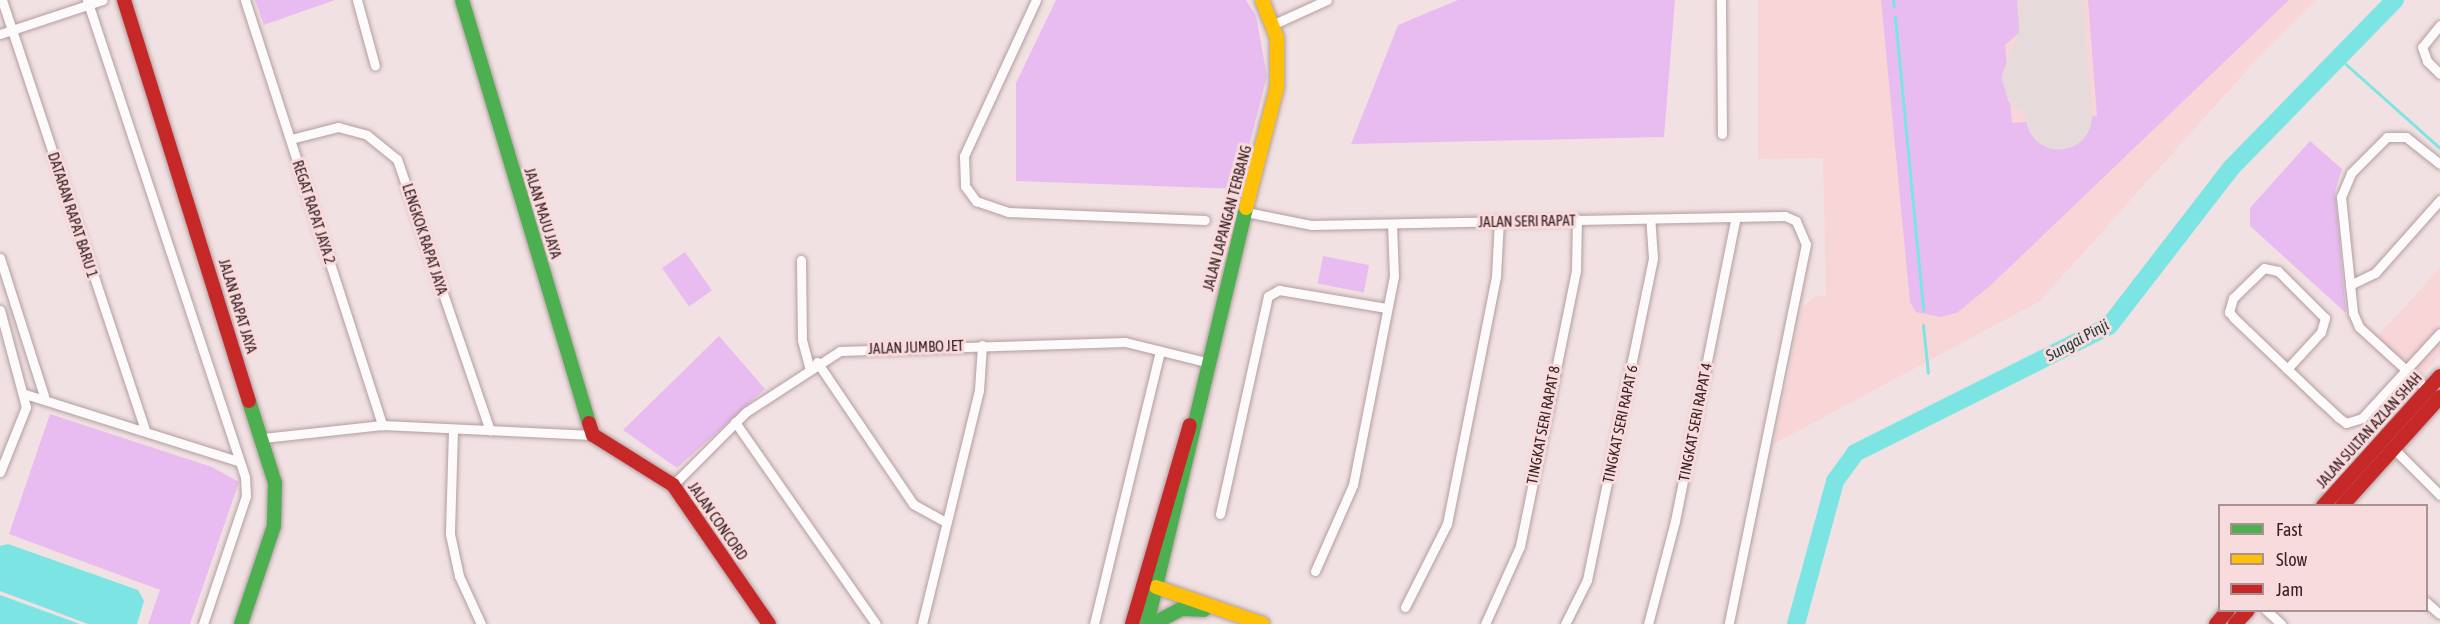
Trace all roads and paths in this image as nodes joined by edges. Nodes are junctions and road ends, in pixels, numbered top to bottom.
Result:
1 (2, 0) edge
2 (103, 0) edge
3 (124, 0) edge
4 (245, 0) edge
5 (357, 0) edge
6 (462, 0) edge
7 (1036, 0) edge
8 (1262, 0) edge
9 (1327, 0) edge
10 (1721, 0) edge
11 (88, 3) edge
12 (1274, 24) junction
13 (2440, 25) edge
14 (12, 30) junction
15 (0, 34) edge
16 (375, 66) dead end
17 (2440, 74) edge
18 (1722, 134) dead end
19 (291, 139) junction
20 (2440, 164) edge
21 (2440, 200) edge
22 (1246, 212) junction
23 (1736, 218) junction
24 (1577, 219) junction
25 (1650, 219) junction
26 (1205, 220) dead end
27 (1499, 221) junction
28 (1392, 225) junction
29 (0, 258) edge
30 (801, 260) dead end
31 (2350, 285) junction
32 (1386, 309) junction
33 (0, 310) edge
34 (2440, 333) edge
35 (982, 345) junction
36 (1160, 351) junction
37 (1206, 362) junction
38 (813, 365) junction
39 (2287, 369) junction
40 (2406, 370) junction
41 (2440, 376) edge
42 (2434, 388) edge
43 (26, 394) junction
44 (44, 396) junction
45 (2440, 397) edge
46 (1194, 418) junction
47 (735, 422) junction
48 (382, 425) junction
49 (145, 429) junction
50 (453, 430) junction
51 (490, 431) junction
52 (593, 435) junction
53 (263, 438) junction
54 (2394, 449) junction
55 (237, 461) junction
56 (0, 472) edge
57 (673, 485) junction
58 (1168, 487) junction
59 (2440, 495) edge
60 (2325, 504) edge
61 (2344, 504) edge
62 (1220, 514) dead end
63 (945, 522) junction
64 (1165, 553) junction
65 (1315, 571) dead end
66 (1154, 590) junction
67 (1186, 598) junction
68 (2428, 603) edge
69 (1405, 607) dead end
70 (1204, 610) junction
71 (2226, 612) edge
72 (2246, 612) edge
73 (2268, 612) edge
74 (2440, 614) edge
75 (766, 623) edge
76 (203, 624) edge
77 (241, 624) edge
78 (481, 624) edge
79 (876, 624) edge
80 (922, 624) edge
81 (1094, 624) edge
82 (1132, 624) edge
83 (1138, 624) edge
84 (1147, 624) edge
85 (1153, 624) edge
86 (1246, 624) edge
87 (1263, 624) edge
88 (1485, 624) edge
89 (1565, 624) edge
90 (1648, 624) edge
91 (1729, 624) edge
92 (2216, 624) edge
93 (2235, 624) edge
94 (2281, 624) edge

1 - 14 street, DATARAN RAPAT BARU 1
2 - 11 street
3 - 53 street, JALAN RAPAT JAYA
4 - 19 street, REGAT RAPAT JAYA 2
5 - 16 street
6 - 52 street, JALAN MAJU JAYA
7 - 26 street
8 - 12 street, JALAN LAPANGAN TERBANG
9 - 12 street
10 - 18 street
11 - 14 street
11 - 55 street
12 - 22 street, JALAN LAPANGAN TERBANG
13 - 17 street
14 - 15 street
14 - 49 street, DATARAN RAPAT BARU 1
19 - 48 street, REGAT RAPAT JAYA 2
19 - 51 street, LENGKOK RAPAT JAYA
20 - 31 street
21 - 31 street
22 - 28 street, JALAN SERI RAPAT
22 - 37 street, JALAN LAPANGAN TERBANG
23 - 25 street, JALAN SERI RAPAT
23 - 90 street, TINGKAT SERI RAPAT 4
23 - 91 street, JALAN SERI RAPAT
24 - 25 street, JALAN SERI RAPAT
24 - 27 street, JALAN SERI RAPAT
24 - 88 street, TINGKAT SERI RAPAT 8
25 - 89 street, TINGKAT SERI RAPAT 6
27 - 28 street, JALAN SERI RAPAT
27 - 69 street
28 - 32 street
29 - 44 street
30 - 38 street
31 - 40 street
32 - 62 street
32 - 65 street
33 - 43 street
34 - 40 street
35 - 36 street, JALAN JUMBO JET
35 - 38 street, JALAN JUMBO JET
35 - 63 street
36 - 37 street, JALAN JUMBO JET
36 - 81 street
37 - 46 street, JALAN LAPANGAN TERBANG
38 - 47 street, JALAN JUMBO JET
38 - 63 street
39 - 39 street
39 - 40 street
40 - 42 street
41 - 42 street, JALAN SULTAN AZLAN SHAH
42 - 60 street, JALAN SULTAN AZLAN SHAH
43 - 44 street
43 - 56 street
44 - 49 street
45 - 54 street, JALAN SULTAN AZLAN SHAH
46 - 58 street, JALAN LAPANGAN TERBANG
46 - 64 street, JALAN LAPANGAN TERBANG
47 - 57 street, JALAN JUMBO JET
47 - 79 street
48 - 50 street
48 - 53 street
49 - 55 street
50 - 51 street
50 - 78 street
51 - 52 street
52 - 57 street, JALAN CONCORD
53 - 77 street, JALAN RAPAT JAYA
54 - 59 street
54 - 61 street, JALAN SULTAN AZLAN SHAH
55 - 76 street
57 - 75 street, JALAN CONCORD
58 - 66 street
58 - 82 street, JALAN LAPANGAN TERBANG
63 - 80 street
64 - 66 street, JALAN LAPANGAN TERBANG
64 - 67 street
66 - 67 street
66 - 70 street
66 - 83 street
66 - 84 street, JALAN LAPANGAN TERBANG
67 - 87 street
68 - 74 street
70 - 85 street
70 - 86 street
71 - 92 street
72 - 93 street
73 - 94 street

